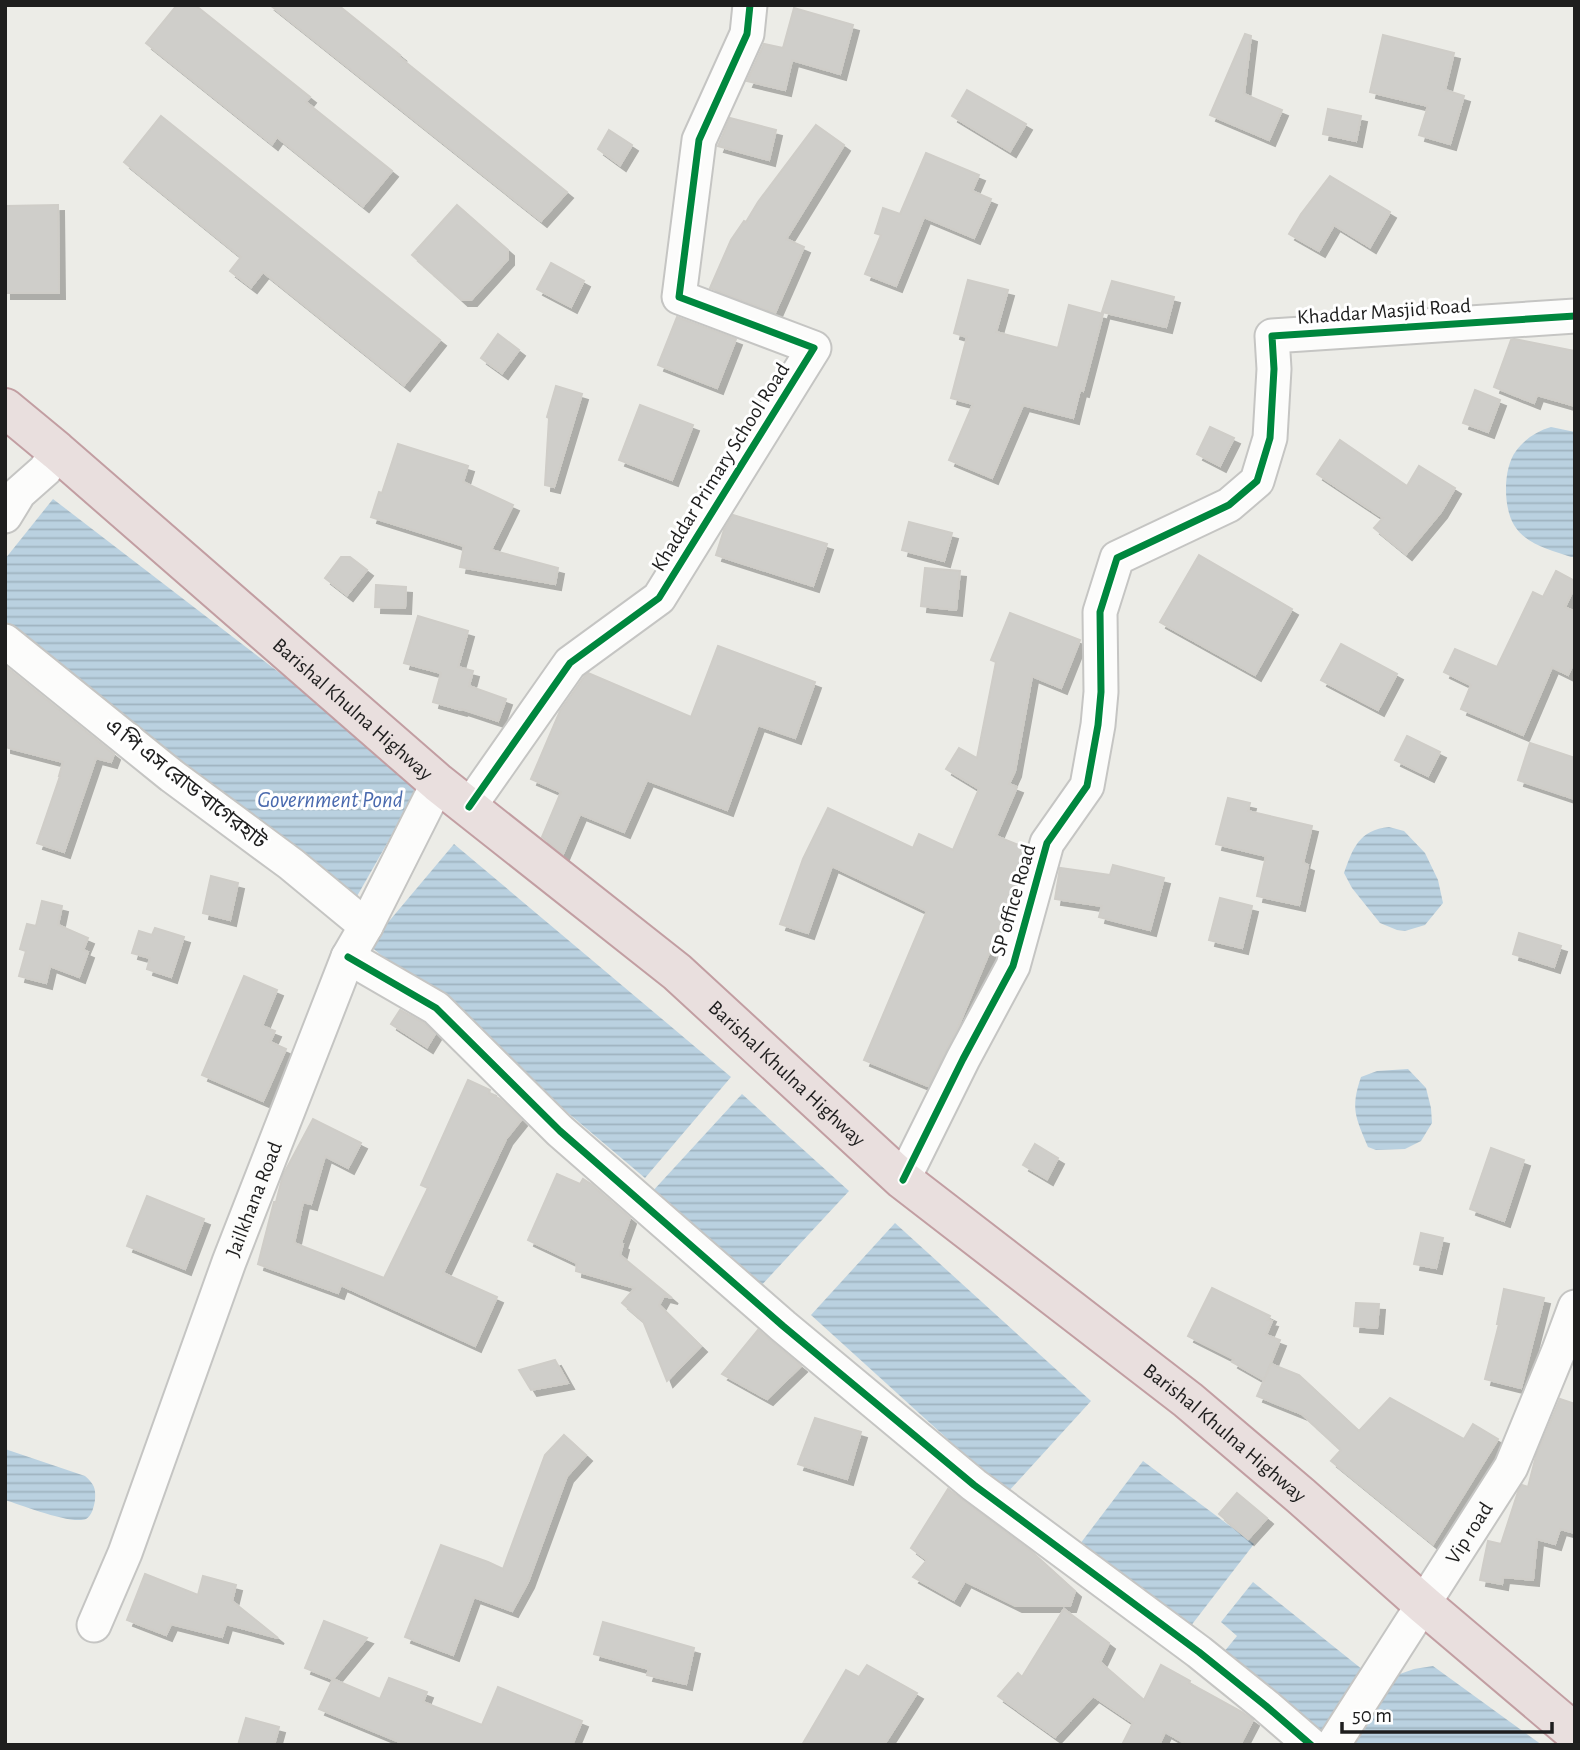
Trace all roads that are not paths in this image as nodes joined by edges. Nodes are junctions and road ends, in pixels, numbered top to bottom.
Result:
1 (750, 5) edge
2 (1575, 316) edge
3 (5, 408) edge
4 (57, 451) junction
5 (5, 516) edge
6 (1136, 549) joint
7 (5, 641) edge
8 (438, 783) junction
9 (469, 807) junction
10 (366, 926) junction
11 (348, 957) junction
12 (903, 1180) junction
13 (1575, 1307) edge
14 (1424, 1605) junction
15 (94, 1625) dead end
16 (1575, 1733) edge
17 (1311, 1745) edge
18 (1333, 1745) edge

1 - 9 street, Khaddar Primary School Road
2 - 6 street, Khaddar Masjid Road
3 - 4 highway, Barishal Khulna Highway
4 - 5 street
4 - 8 highway, Barishal Khulna Highway
6 - 12 street, SP office Road
7 - 10 street, এ পি এস রোড বাগেরহাট
8 - 9 highway, Barishal Khulna Highway
8 - 10 street, Jailkhana Road
9 - 12 highway, Barishal Khulna Highway
10 - 11 street, Jailkhana Road
11 - 15 street, Jailkhana Road
11 - 17 street
12 - 14 highway, Barishal Khulna Highway
13 - 14 street, Vip road
14 - 16 highway, Barishal Khulna Highway
14 - 18 street, Vip road

